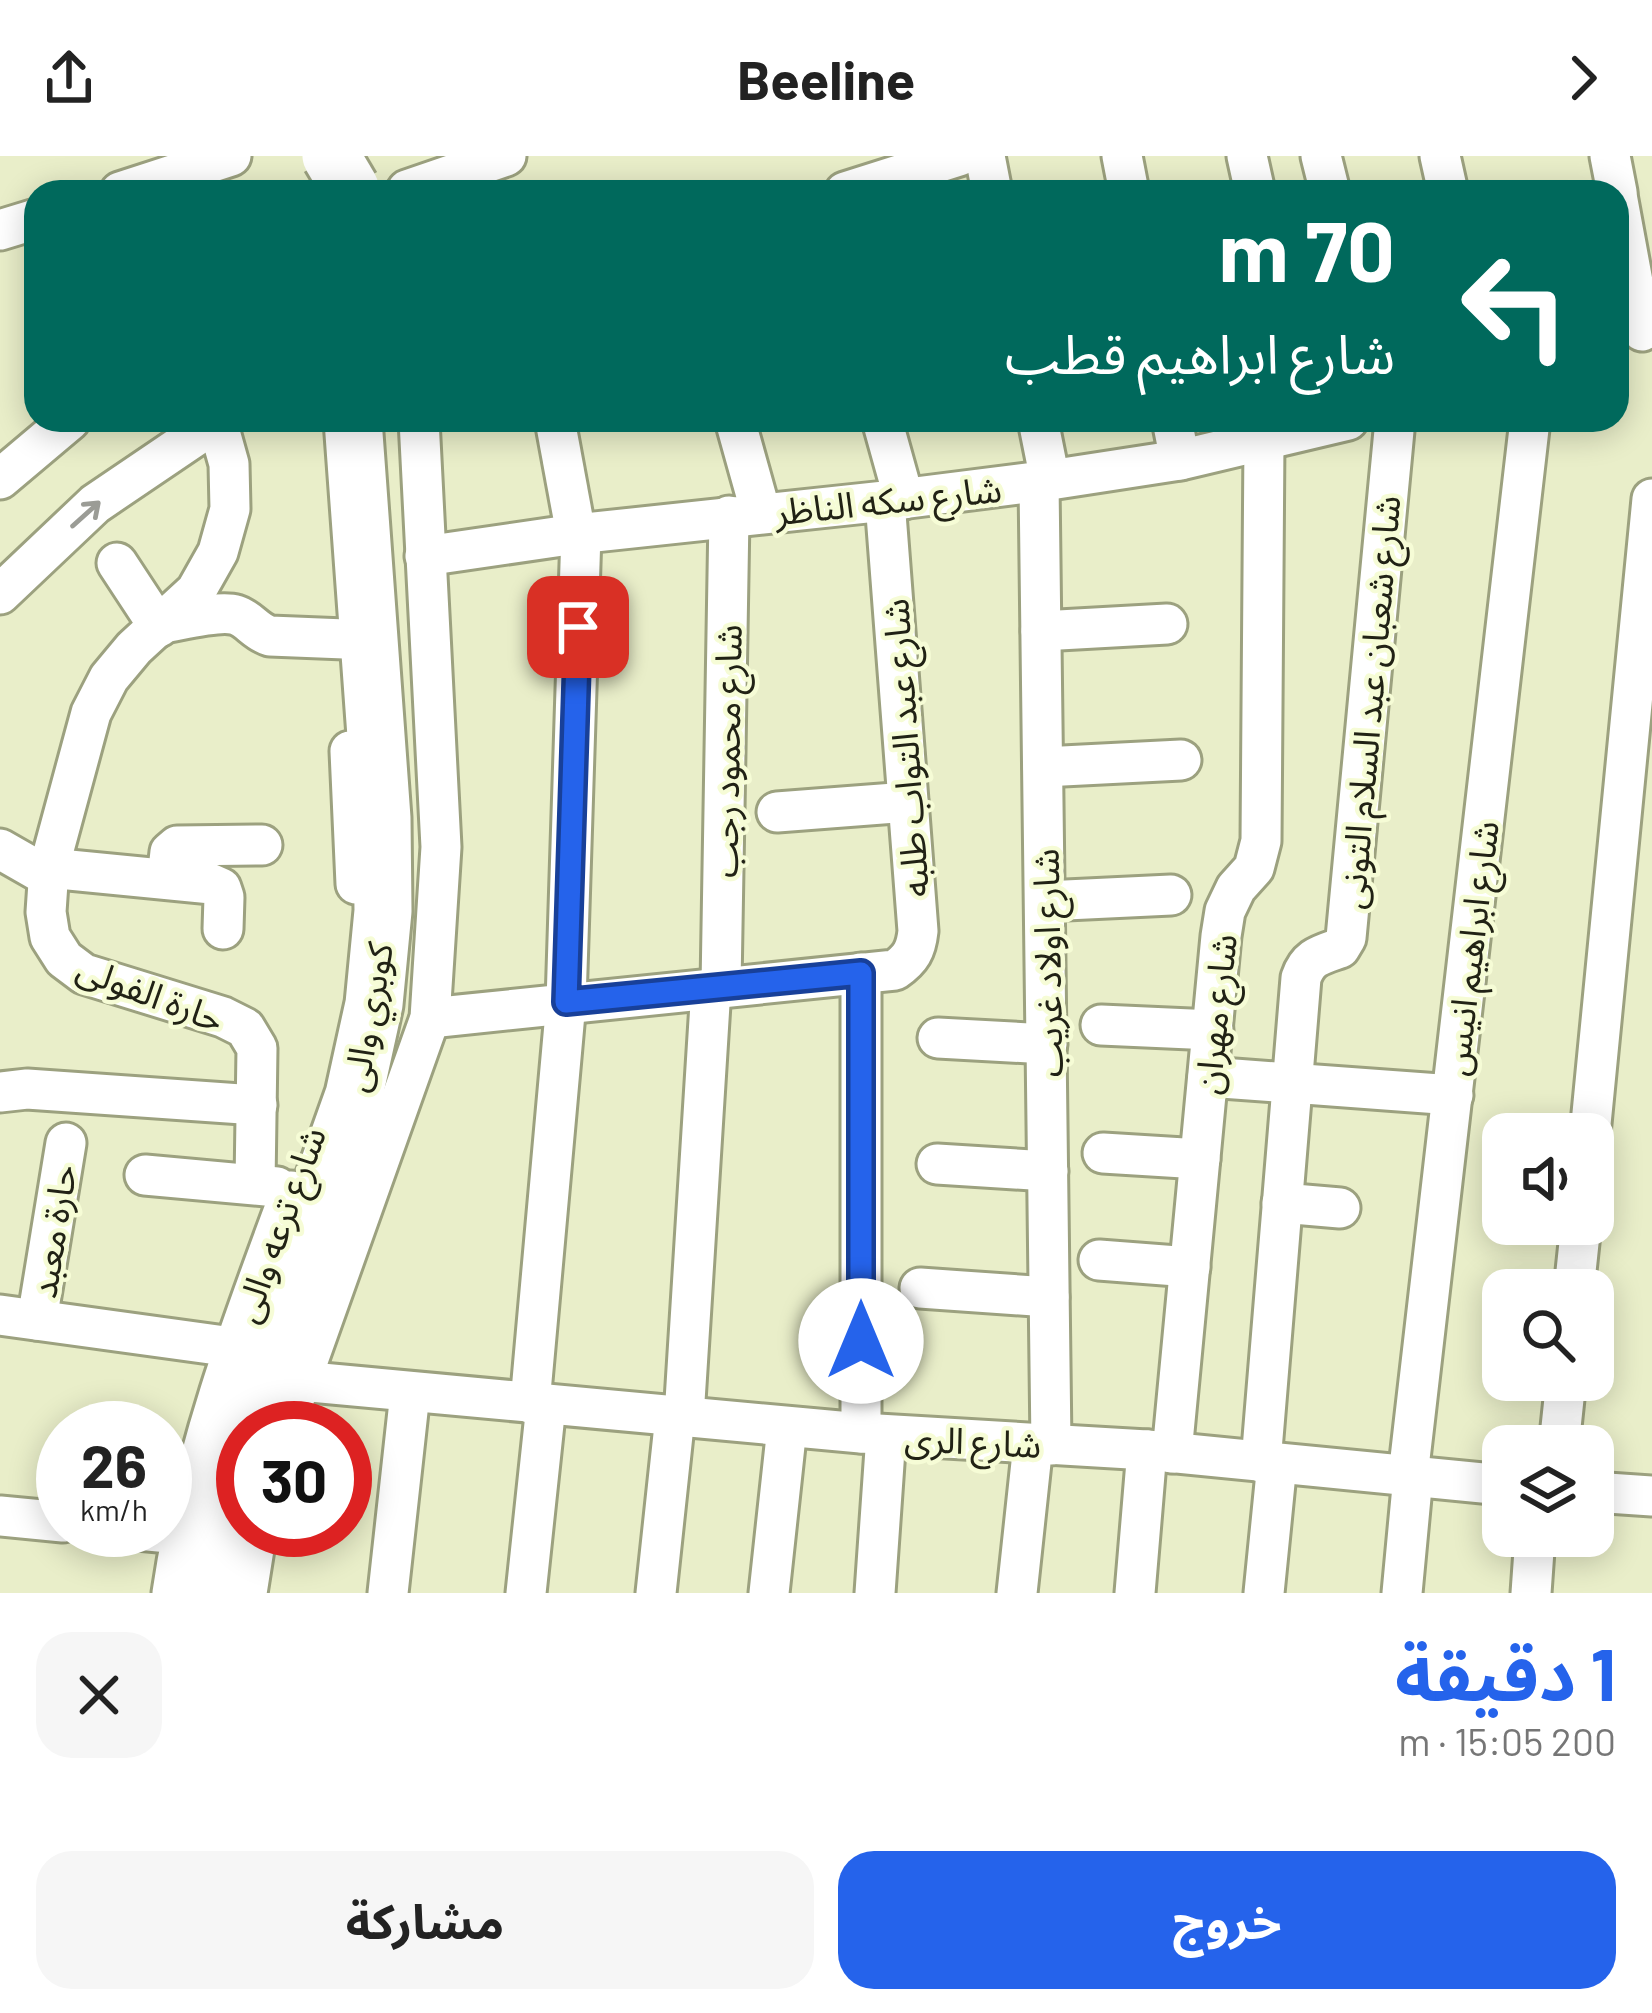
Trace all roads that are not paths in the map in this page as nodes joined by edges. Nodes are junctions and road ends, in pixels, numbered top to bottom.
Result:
1 (231, 156) edge
2 (302, 156) edge
3 (506, 156) edge
4 (958, 156) edge
5 (342, 176) edge
6 (407, 179) edge
7 (188, 180) edge
8 (883, 180) edge
9 (1629, 277) edge
10 (1637, 333) edge
11 (56, 432) edge
12 (200, 432) edge
13 (221, 432) edge
14 (334, 432) edge
15 (353, 432) edge
16 (364, 432) edge
17 (419, 432) edge
18 (557, 432) edge
19 (736, 432) edge
20 (884, 432) edge
21 (1039, 432) edge
22 (1174, 432) edge
23 (1286, 432) edge
24 (1394, 432) edge
25 (1529, 432) edge
26 (1264, 440) junction
27 (1180, 460) junction
28 (0, 479) edge
29 (1045, 481) junction
30 (1652, 499) edge
31 (894, 500) junction
32 (745, 514) junction
33 (578, 533) junction
34 (425, 556) junction
35 (117, 563) dead end
36 (0, 594) edge
37 (162, 625) junction
38 (1167, 625) dead end
39 (1041, 631) junction
40 (345, 639) junction
41 (1181, 760) dead end
42 (1043, 767) junction
43 (908, 802) junction
44 (777, 812) dead end
45 (262, 844) dead end
46 (0, 849) edge
47 (49, 873) junction
48 (167, 879) junction
49 (1171, 895) dead end
50 (1045, 901) junction
51 (223, 928) dead end
52 (870, 972) junction
53 (716, 987) junction
54 (566, 1002) junction
55 (430, 1018) junction
56 (1101, 1025) dead end
57 (1213, 1030) junction
58 (938, 1037) dead end
59 (1047, 1045) junction
60 (1208, 1077) junction
61 (1293, 1083) junction
62 (0, 1092) edge
63 (1453, 1095) junction
64 (257, 1105) junction
65 (1592, 1113) edge
66 (66, 1143) dead end
67 (1103, 1153) dead end
68 (1200, 1160) junction
69 (937, 1164) dead end
70 (1048, 1171) junction
71 (145, 1175) dead end
72 (273, 1186) junction
73 (1282, 1203) junction
74 (1340, 1208) dead end
75 (1099, 1260) dead end
76 (1190, 1267) junction
77 (920, 1288) dead end
78 (1049, 1297) junction
79 (19, 1317) edge
80 (232, 1347) junction
81 (300, 1381) junction
82 (410, 1393) junction
83 (293, 1401) edge
84 (538, 1404) junction
85 (680, 1417) junction
86 (787, 1426) junction
87 (873, 1434) junction
88 (1042, 1444) junction
89 (1160, 1452) junction
90 (1269, 1462) junction
91 (1411, 1476) junction
92 (1482, 1483) edge
93 (192, 1491) edge
94 (1614, 1493) edge
95 (1652, 1496) edge
96 (0, 1516) edge
97 (36, 1519) edge
98 (177, 1557) edge
99 (252, 1557) edge
100 (1534, 1557) edge
101 (172, 1593) edge
102 (208, 1593) edge
103 (247, 1593) edge
104 (388, 1593) edge
105 (526, 1593) edge
106 (656, 1593) edge
107 (769, 1593) edge
108 (875, 1593) edge
109 (1017, 1593) edge
110 (1135, 1593) edge
111 (1264, 1593) edge
112 (1402, 1593) edge
113 (1531, 1593) edge

1 - 7 street
2 - 5 main road
3 - 6 street
4 - 8 street
9 - 10 street
11 - 28 street
36 -> 12 street
13 - 37 street, حارة الفولى
14 - 40 street, شارع ترعه والى
15 - 102 main road, كوبري والى
16 - 102 main road, كوبري والى
17 - 34 street, شارع ترعه والى
18 - 33 street
19 - 32 street, شارع محمود رجب
20 - 31 street, شارع عبد التواب طلبه
21 - 29 street, شارع اولاد غريب
22 - 27 street
23 - 26 street, شارع سكه الناظر
24 - 61 street, شارع شعبان عبد السلام التونى
25 - 63 street, شارع ابراهيم انيس
26 - 27 street, شارع سكه الناظر
26 - 57 street, شارع مهران
27 - 29 street, شارع سكه الناظر
29 - 31 street, شارع سكه الناظر
29 - 39 street, شارع اولاد غريب
30 - 65 street
31 - 32 street, شارع سكه الناظر
31 - 43 street, شارع عبد التواب طلبه
32 - 33 street, شارع سكه الناظر
32 - 53 street, شارع محمود رجب
33 - 34 street, شارع سكه الناظر
33 - 54 street
34 - 55 street, شارع ترعه والى
35 - 37 street
37 - 40 street
37 - 47 street, حارة الفولى
38 - 39 street
39 - 42 street, شارع اولاد غريب
40 - 72 street, شارع ترعه والى
41 - 42 street
42 - 50 street, شارع اولاد غريب
43 - 44 street
43 - 52 street, شارع عبد التواب طلبه
45 - 48 street
46 - 47 street
47 - 48 street
47 - 64 street, حارة الفولى
48 - 51 street
49 - 50 street
50 - 59 street, شارع اولاد غريب
52 - 53 street
52 - 87 street
53 - 54 street
53 - 85 street, شارع محمود رجب
54 - 55 street
54 - 84 street
55 - 81 street, شارع ترعه والى
56 - 57 street
57 - 60 street, شارع مهران
58 - 59 street
59 - 70 street, شارع اولاد غريب
60 - 61 street
60 - 68 street, شارع مهران
61 - 63 street
61 - 73 street, شارع شعبان عبد السلام التونى
62 - 64 street
63 - 91 street, شارع ابراهيم انيس
64 - 72 street, حارة الفولى
66 - 79 street, حارة معبد
67 - 68 street
68 - 76 street, شارع مهران
69 - 70 street
70 - 78 street, شارع اولاد غريب
71 - 72 street
72 - 80 street, شارع ترعه والى
73 - 74 street
73 - 90 street, شارع شعبان عبد السلام التونى
75 - 76 street
76 - 89 street, شارع مهران
77 - 78 street
78 - 88 street, شارع اولاد غريب
79 - 80 street
80 - 93 street, شارع ترعه والى
81 - 82 street, شارع الرى
81 - 83 street, شارع ترعه والى
82 - 84 street, شارع الرى
82 - 104 street
84 - 85 street, شارع الرى
84 - 105 street
85 - 86 street, شارع الرى
85 - 106 street, شارع محمود رجب
86 - 87 street, شارع الرى
86 - 107 street
87 - 88 street, شارع الرى
87 - 108 street
88 - 89 street, شارع الرى
88 - 109 street, شارع اولاد غريب
89 - 90 street, شارع الرى
89 - 110 street, شارع مهران
90 - 91 street, شارع الرى
90 - 111 street, شارع شعبان عبد السلام التونى
91 - 92 street, شارع الرى
91 - 112 street, شارع ابراهيم انيس
94 - 95 street
96 - 97 street
98 - 101 street, شارع ترعه والى
99 - 103 street
100 - 113 street

